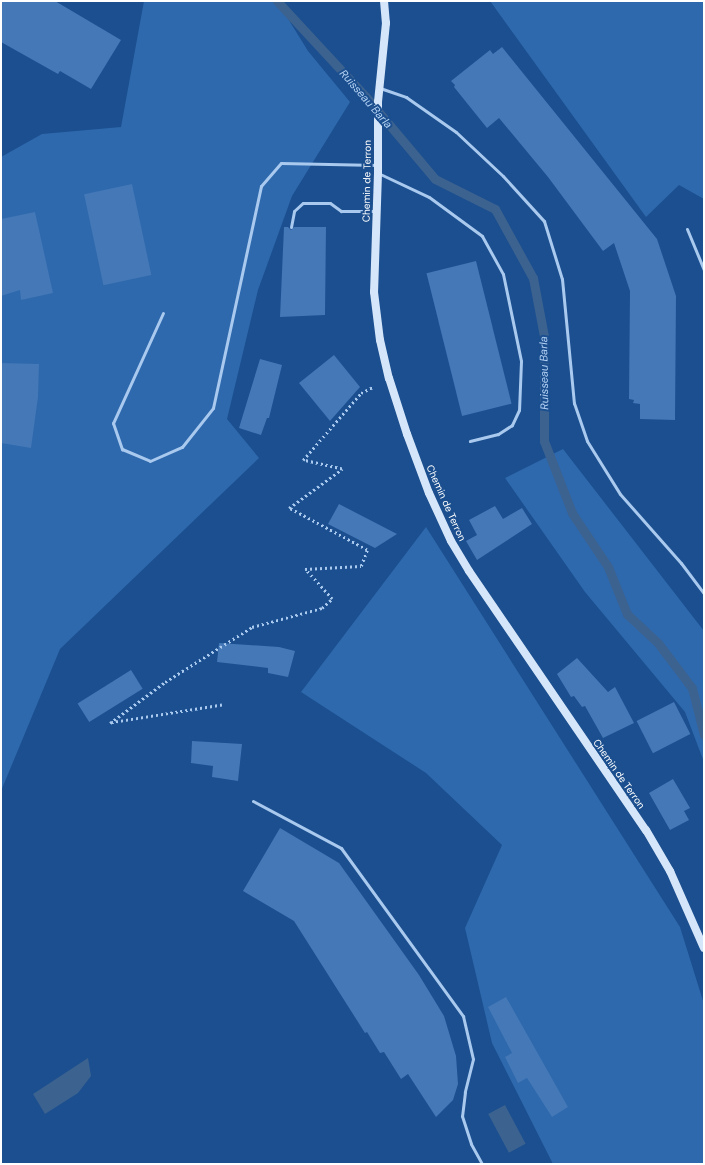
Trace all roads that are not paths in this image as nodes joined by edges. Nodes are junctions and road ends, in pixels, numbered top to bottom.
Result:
1 (384, 1) edge
2 (380, 88) junction
3 (378, 169) junction
4 (377, 211) junction
5 (291, 227) dead end
6 (686, 229) dead end
7 (704, 270) edge
8 (163, 313) dead end
9 (470, 441) dead end
10 (704, 593) edge
11 (253, 801) dead end
12 (704, 948) edge
13 (482, 1164) edge

1 - 2 street, Chemin de Terron
2 - 3 street, Chemin de Terron
2 - 10 lane
3 - 4 street, Chemin de Terron
3 - 8 lane
3 - 9 lane
4 - 5 lane
4 - 12 street, Chemin de Terron
6 - 7 lane
11 - 13 lane

